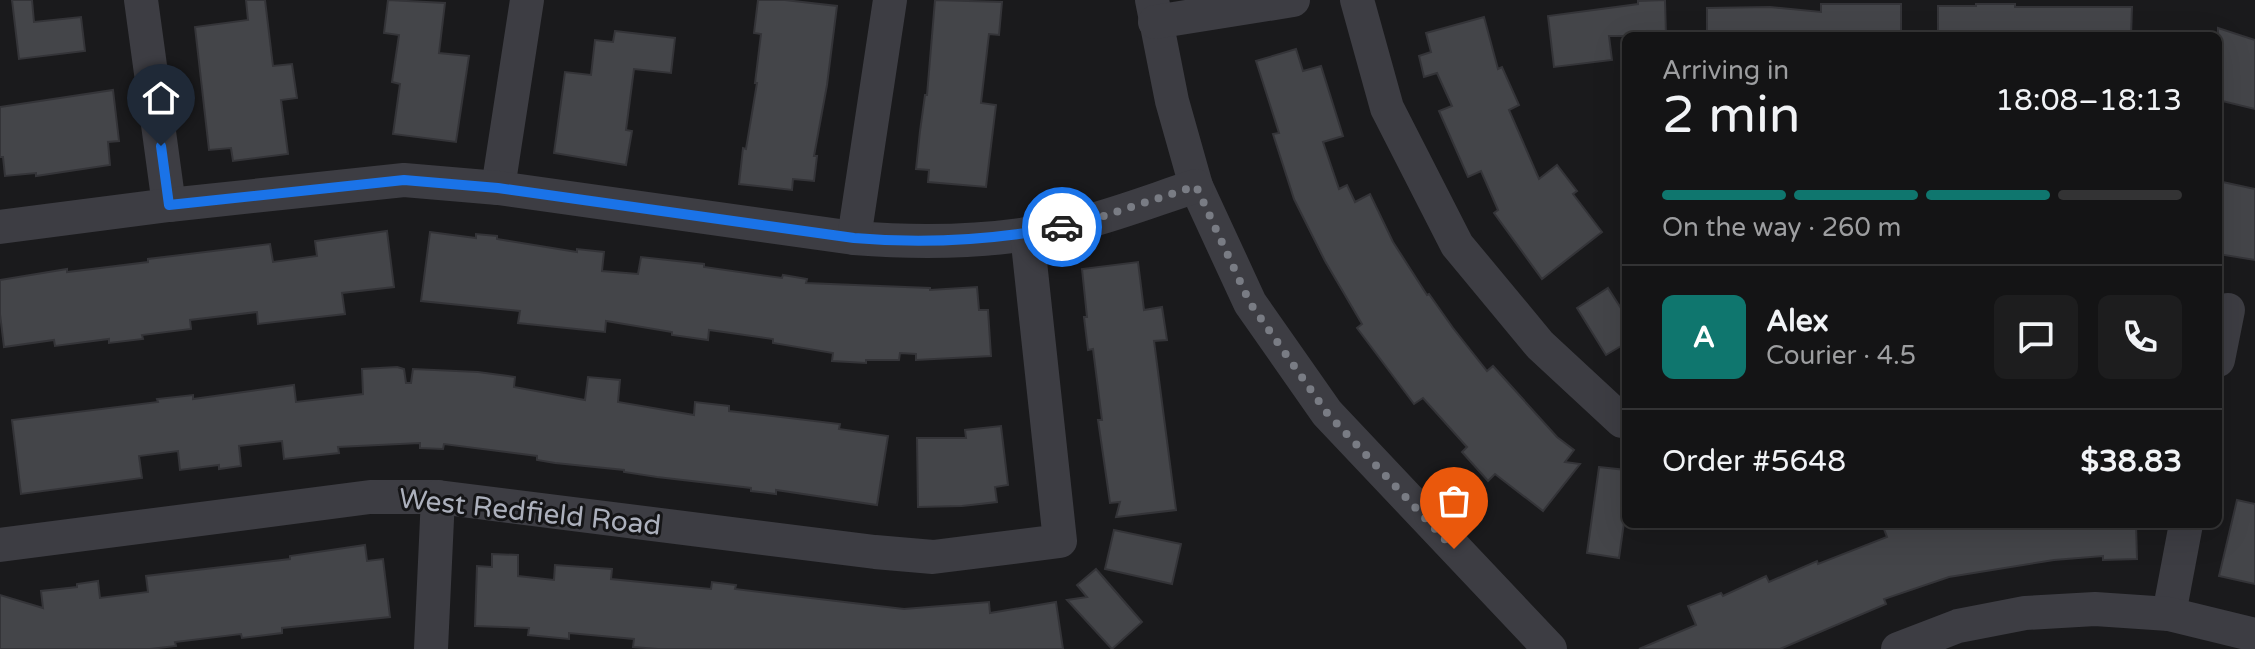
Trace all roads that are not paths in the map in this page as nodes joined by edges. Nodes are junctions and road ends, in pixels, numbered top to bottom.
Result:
1 (141, 0) edge
2 (527, 0) edge
3 (890, 0) edge
4 (1293, 0) edge
5 (1357, 0) edge
6 (1154, 11) edge
7 (1196, 186) junction
8 (498, 188) junction
9 (169, 205) junction
10 (0, 227) edge
11 (1027, 234) junction
12 (854, 238) junction
13 (2234, 311) edge
14 (2222, 348) edge
15 (1622, 417) edge
16 (438, 497) junction
17 (2185, 528) edge
18 (0, 545) edge
19 (2169, 614) junction
20 (2255, 635) edge
21 (431, 649) edge
22 (1550, 649) edge
23 (1898, 649) edge

1 - 9 street
2 - 8 street
3 - 12 street
4 - 6 street
5 - 15 street
6 - 7 street
7 - 11 street
7 - 22 street
8 - 9 street
8 - 12 street
9 - 10 street
11 - 12 street
11 - 16 street, West Redfield Road
13 - 14 street
16 - 18 street, West Redfield Road
16 - 21 street
17 - 19 street
19 - 20 street
19 - 23 street

